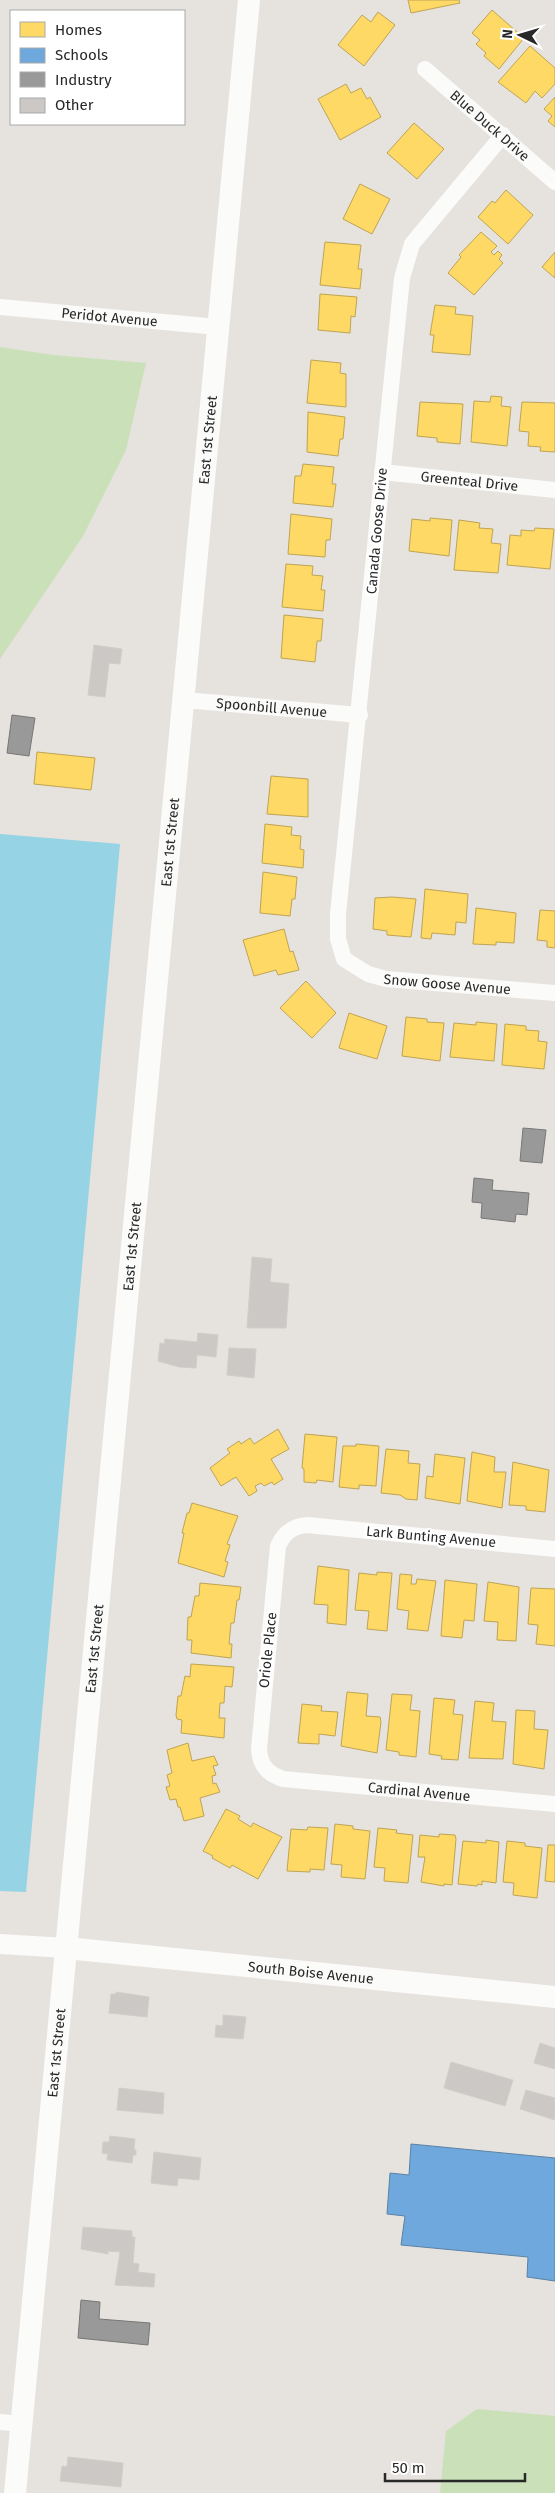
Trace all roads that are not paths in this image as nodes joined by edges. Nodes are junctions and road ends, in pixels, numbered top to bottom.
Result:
1 (248, 0) edge
2 (425, 69) dead end
3 (503, 135) junction
4 (555, 182) edge
5 (0, 306) edge
6 (218, 327) junction
7 (382, 472) junction
8 (555, 490) edge
9 (184, 700) junction
10 (360, 715) junction
11 (344, 959) joint
12 (555, 993) edge
13 (307, 1525) joint
14 (555, 1549) edge
15 (283, 1779) joint
16 (555, 1804) edge
17 (0, 1944) edge
18 (66, 1948) junction
19 (555, 1997) edge
20 (11, 2423) edge
21 (15, 2493) edge

1 - 6 main road, East 1st Street
2 - 3 street, Blue Duck Drive
3 - 4 street, Blue Duck Drive
3 - 7 street, Canada Goose Drive
5 - 6 street, Peridot Avenue
6 - 9 main road, East 1st Street
7 - 8 street, Greenteal Drive
7 - 10 street, Canada Goose Drive
9 - 10 street, Spoonbill Avenue
9 - 18 main road, East 1st Street
10 - 11 street, Canada Goose Drive
11 - 12 street, Snow Goose Avenue
13 - 14 street, Lark Bunting Avenue
13 - 15 street, Oriole Place
15 - 16 street, Cardinal Avenue
17 - 18 street
18 - 19 main road, South Boise Avenue
18 - 20 main road, East 1st Street
20 - 21 main road, East 1st Street

